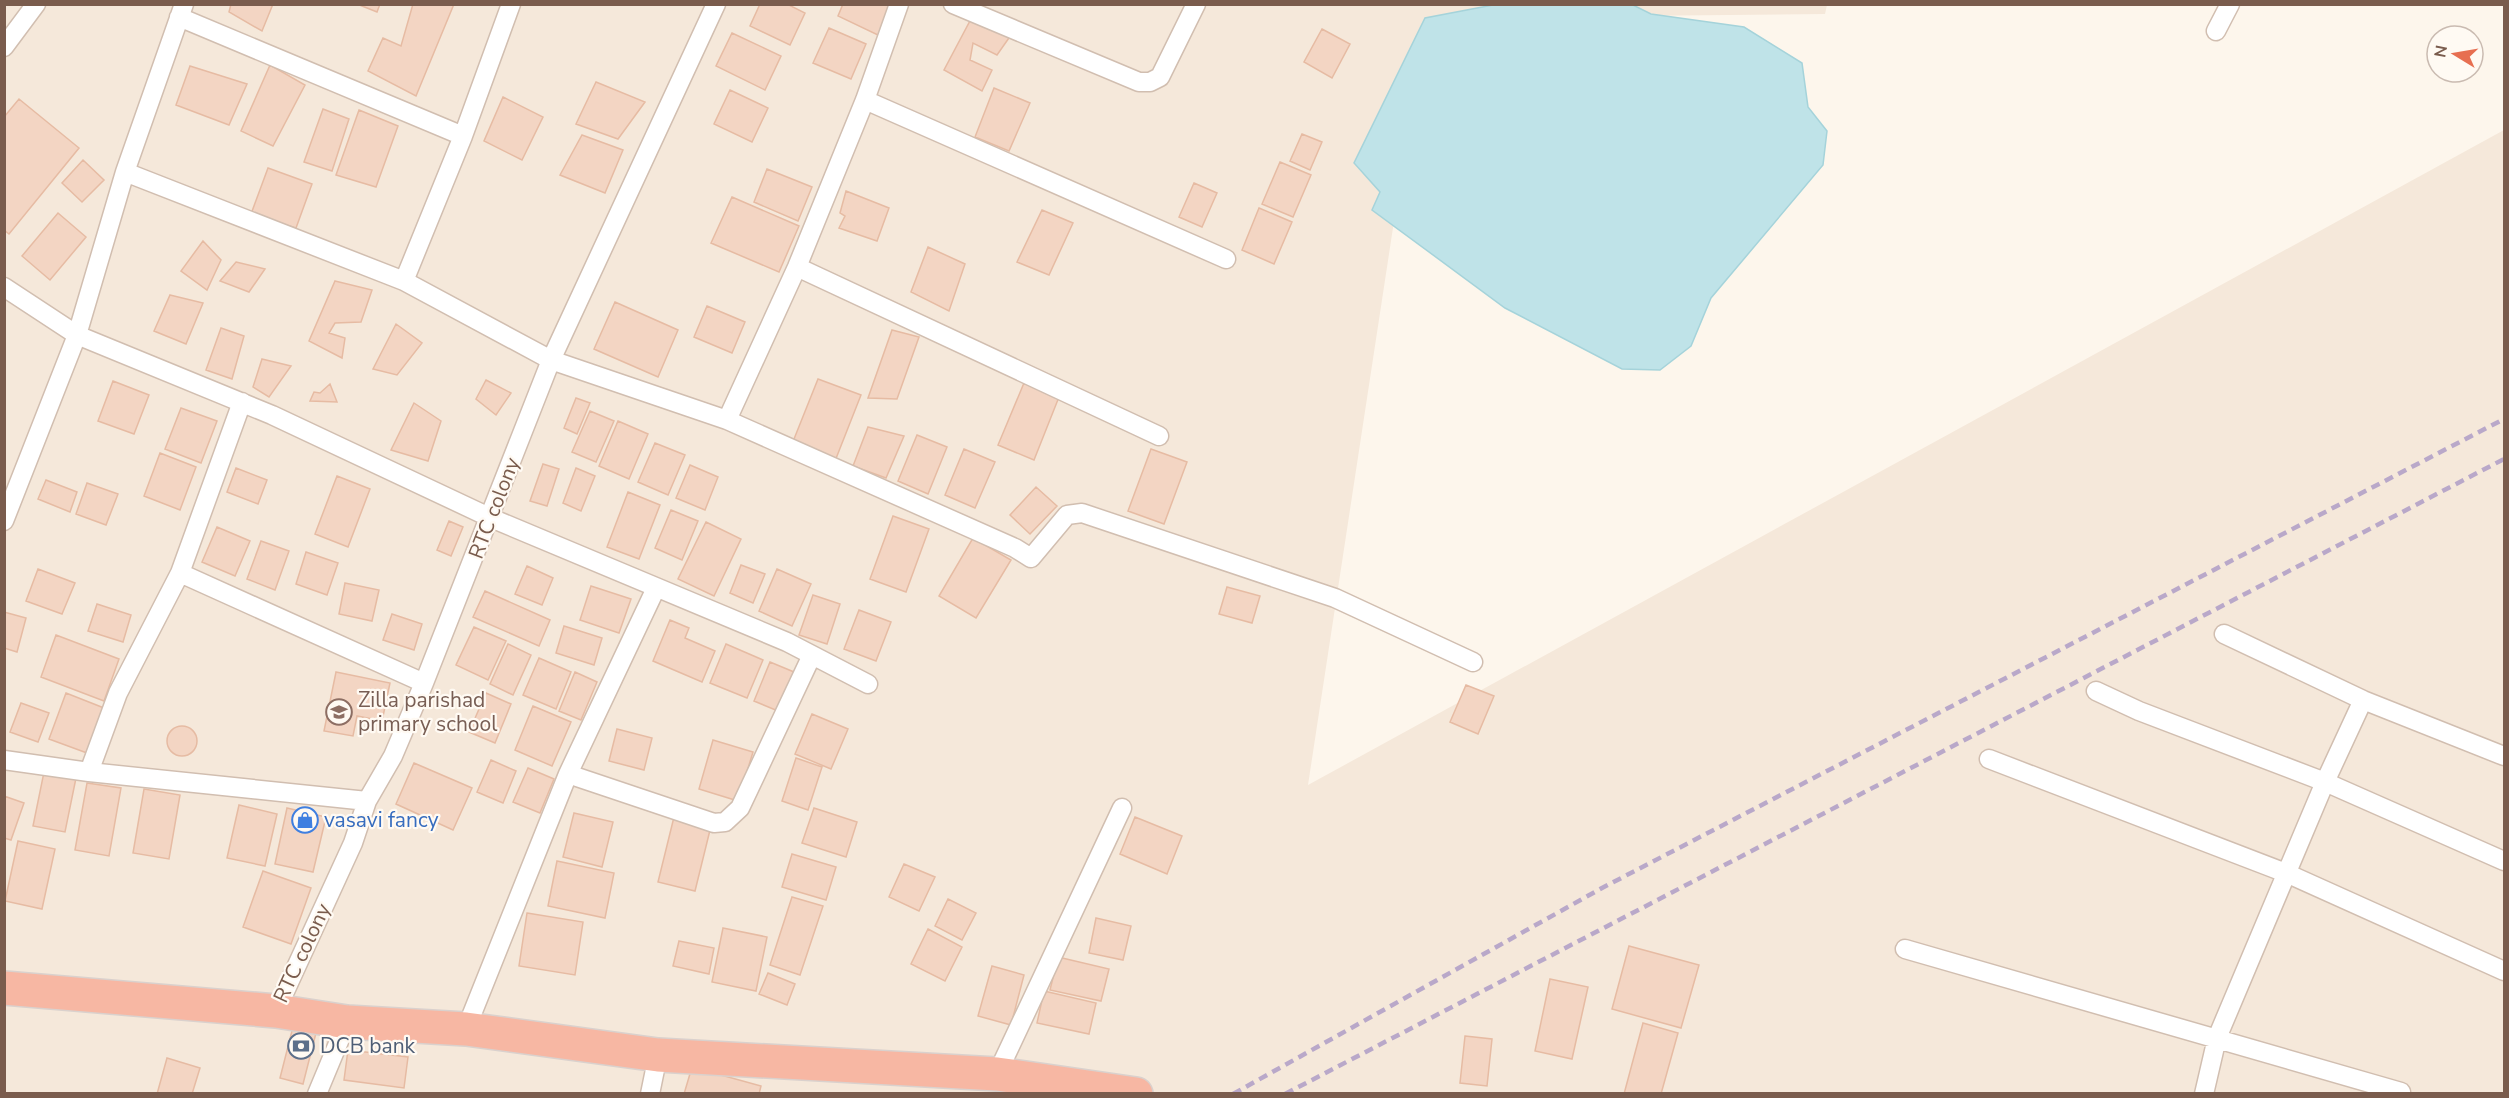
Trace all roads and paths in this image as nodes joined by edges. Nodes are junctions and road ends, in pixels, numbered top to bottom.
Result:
1 (36, 4) edge
2 (510, 4) edge
3 (716, 4) edge
4 (899, 4) edge
5 (953, 4) edge
6 (1196, 4) edge
7 (2230, 4) edge
8 (181, 11) edge
9 (2216, 31) dead end
10 (4, 47) edge
11 (865, 100) junction
12 (463, 136) junction
13 (125, 172) junction
14 (1226, 259) dead end
15 (797, 267) junction
16 (404, 281) junction
17 (4, 287) edge
18 (77, 335) junction
19 (551, 360) junction
20 (242, 402) junction
21 (727, 420) junction
22 (1159, 436) dead end
23 (491, 518) junction
24 (4, 521) edge
25 (180, 573) junction
26 (656, 588) junction
27 (2224, 634) dead end
28 (812, 655) junction
29 (1473, 662) dead end
30 (424, 683) junction
31 (868, 684) dead end
32 (2096, 691) dead end
33 (2363, 699) junction
34 (2505, 756) edge
35 (1989, 759) dead end
36 (4, 760) edge
37 (88, 772) junction
38 (568, 774) junction
39 (2325, 782) junction
40 (367, 801) junction
41 (1122, 808) dead end
42 (2505, 861) edge
43 (2286, 873) junction
44 (1905, 949) dead end
45 (2505, 971) edge
46 (4, 988) edge
47 (276, 1011) junction
48 (347, 1022) junction
49 (466, 1029) junction
50 (2217, 1038) junction
51 (658, 1055) junction
52 (997, 1074) junction
53 (2401, 1092) edge
54 (317, 1094) edge
55 (650, 1094) edge
56 (1136, 1094) edge
57 (2204, 1094) edge

1 - 10 street
2 - 12 street
3 - 19 street, RTC colony
4 - 11 street
5 - 6 street
7 - 9 street
8 - 12 street
8 - 13 street
11 - 14 street
11 - 15 street
12 - 16 street
13 - 16 street
13 - 18 street
15 - 21 street
15 - 22 street
16 - 19 street
17 - 18 street
18 - 20 street
18 - 24 street
19 - 21 street
19 - 23 street, RTC colony
20 - 23 street
20 - 25 street
21 - 29 street
23 - 26 street
23 - 30 street, RTC colony
25 - 30 street
25 - 37 street
26 - 28 street
26 - 38 street
27 - 33 street
28 - 31 street
28 - 38 street
30 - 40 street, RTC colony
32 - 39 street
33 - 34 street
33 - 39 street
35 - 43 street
36 - 37 street
37 - 40 street
38 - 49 street
39 - 42 street
39 - 43 street
40 - 47 street, RTC colony
41 - 52 street
43 - 45 street
43 - 50 street
44 - 50 street
46 - 47 highway
47 - 48 highway
48 - 49 highway
48 - 54 street
49 - 51 highway
50 - 53 street
50 - 57 street
51 - 52 highway
51 - 55 street
52 - 56 highway

